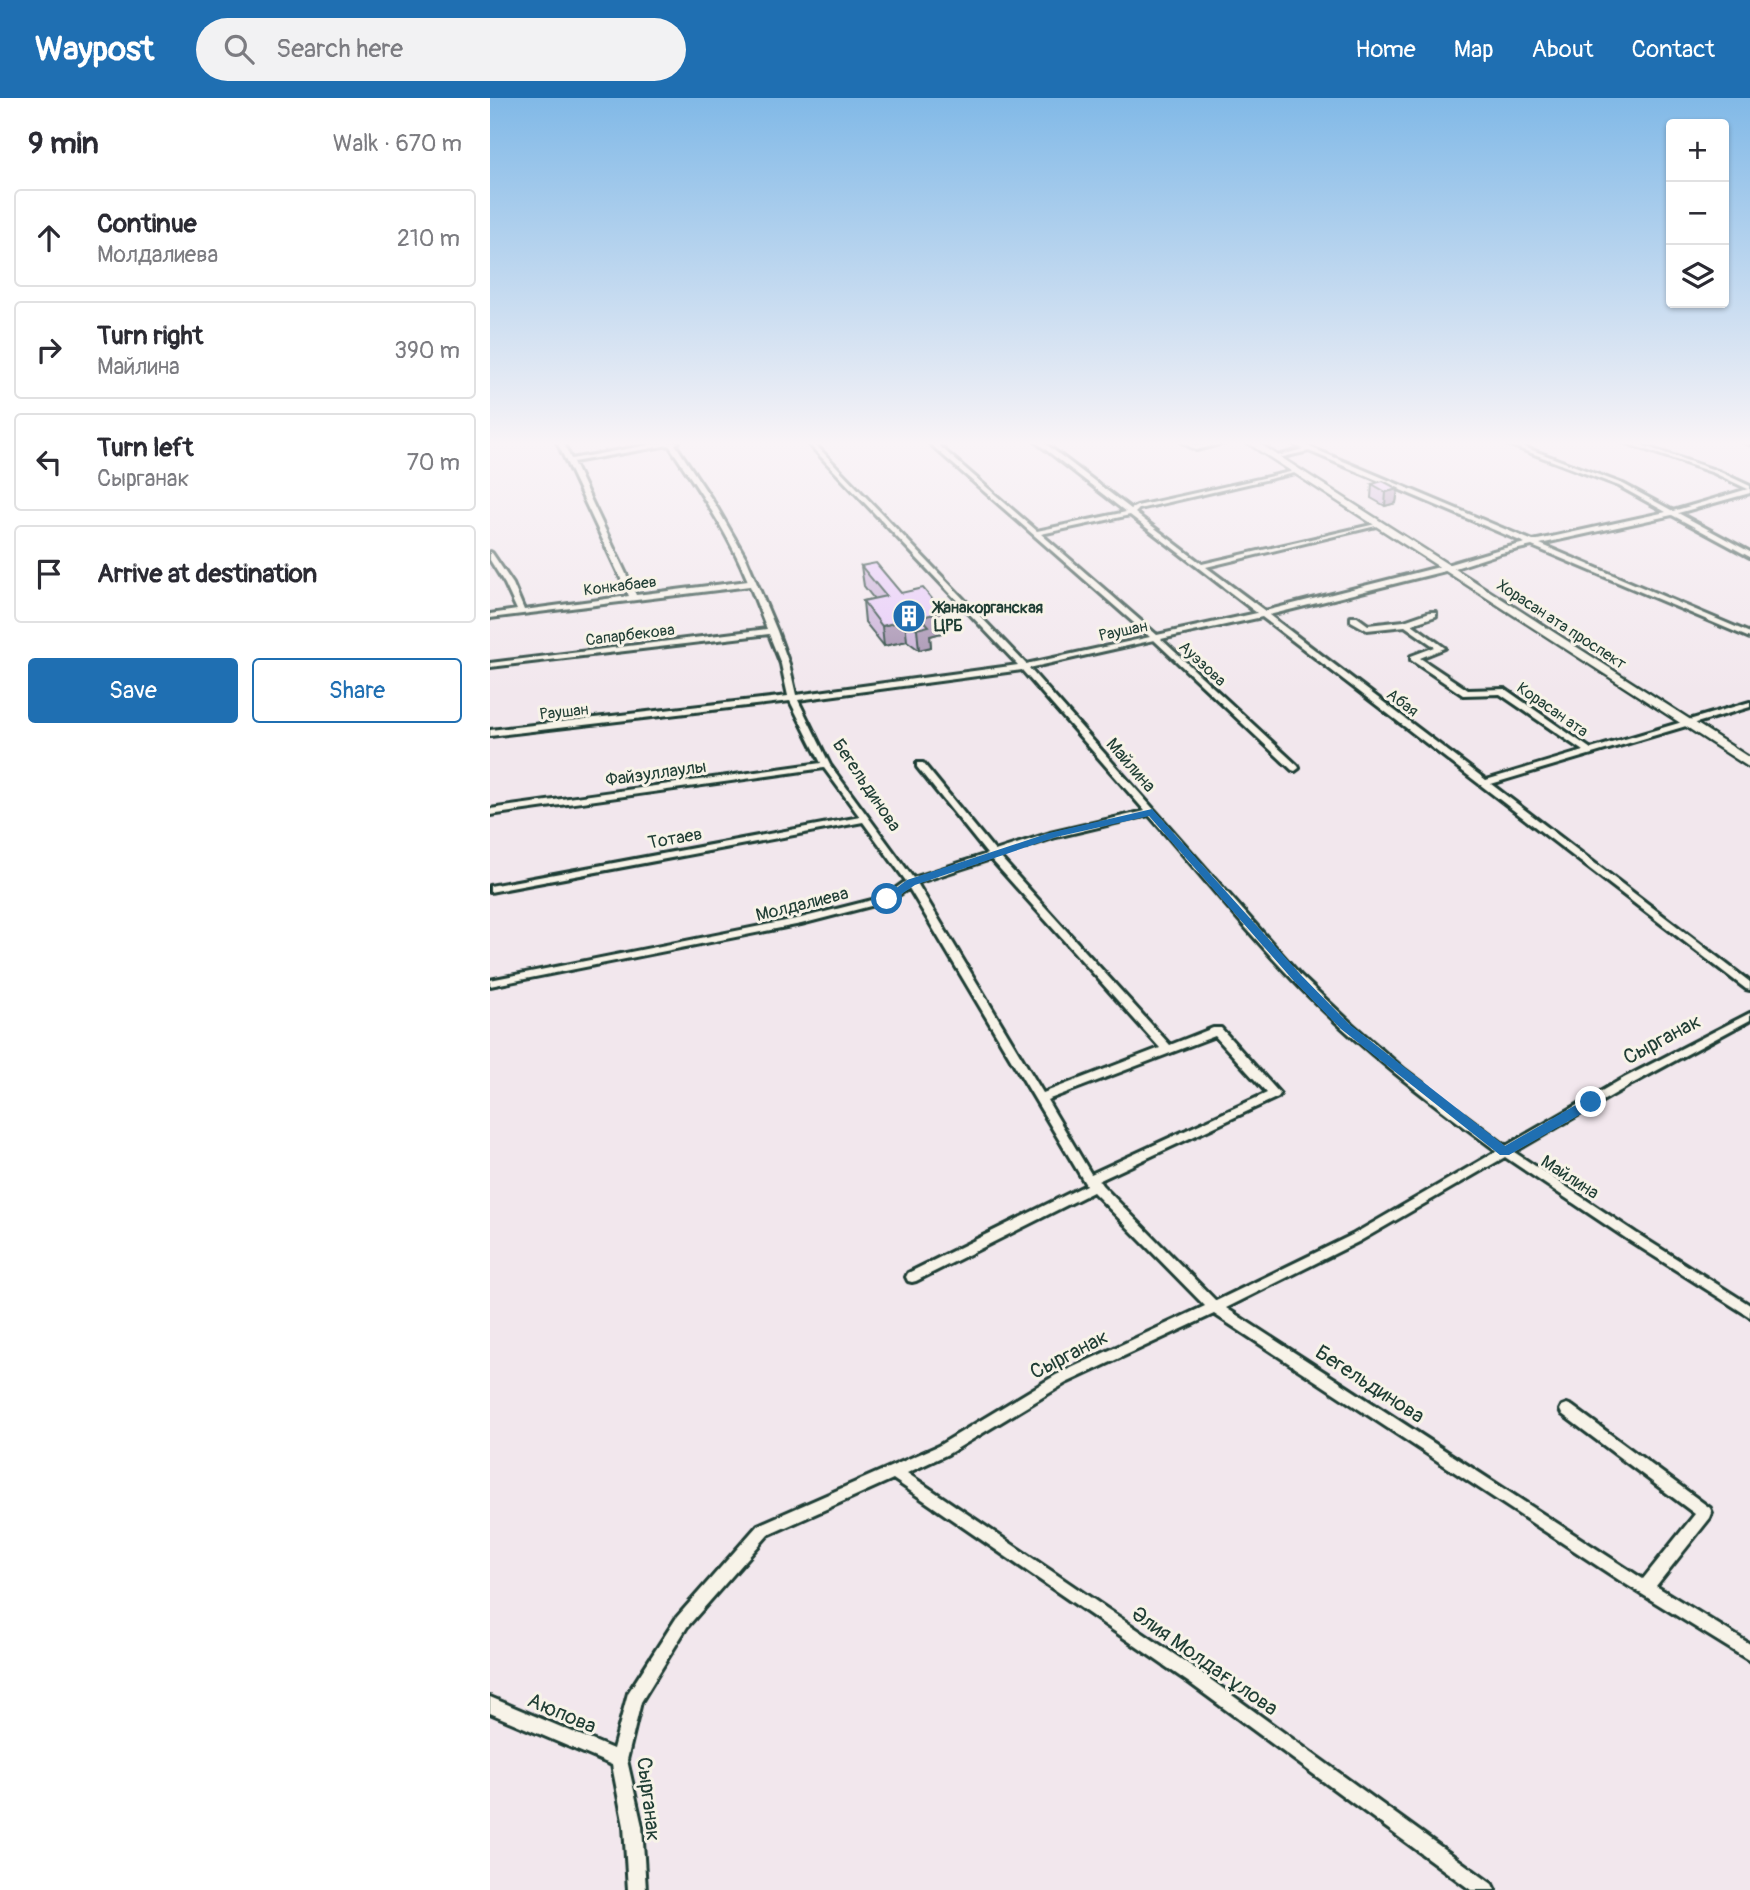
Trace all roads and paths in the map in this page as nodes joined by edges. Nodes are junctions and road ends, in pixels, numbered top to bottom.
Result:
1 (600, 526) edge
2 (723, 526) edge
3 (890, 526) edge
4 (1028, 526) edge
5 (1072, 526) edge
6 (1148, 526) edge
7 (1371, 526) edge
8 (1381, 526) edge
9 (1492, 526) edge
10 (1613, 526) edge
11 (1695, 526) edge
12 (1037, 533) junction
13 (1533, 543) junction
14 (490, 554) edge
15 (1750, 555) edge
16 (1201, 566) junction
17 (1447, 568) junction
18 (753, 583) junction
19 (634, 598) junction
20 (522, 612) junction
21 (1263, 614) junction
22 (1433, 614) dead end
23 (490, 616) edge
24 (1354, 619) dead end
25 (1406, 623) junction
26 (773, 631) junction
27 (1750, 636) edge
28 (1156, 638) junction
29 (490, 665) edge
30 (1024, 667) junction
31 (793, 698) junction
32 (1750, 704) edge
33 (1686, 723) junction
34 (490, 733) edge
35 (1590, 752) junction
36 (1750, 764) edge
37 (826, 765) junction
38 (920, 765) dead end
39 (1295, 768) dead end
40 (1486, 783) junction
41 (490, 812) edge
42 (1152, 812) junction
43 (866, 819) junction
44 (993, 855) junction
45 (911, 882) junction
46 (490, 889) edge
47 (490, 984) edge
48 (1750, 987) edge
49 (1750, 1016) edge
50 (1167, 1050) junction
51 (1041, 1098) junction
52 (1504, 1152) junction
53 (1093, 1182) junction
54 (912, 1278) dead end
55 (1215, 1308) junction
56 (1750, 1312) edge
57 (1567, 1410) dead end
58 (894, 1472) junction
59 (1645, 1588) junction
60 (1750, 1653) edge
61 (490, 1705) edge
62 (619, 1760) junction
63 (637, 1890) edge
64 (1486, 1890) edge

1 - 19 street
2 - 18 street, Бегельдинова
3 - 30 street, Майлина
4 - 12 street, Ауэзова
5 - 12 street
6 - 16 street, Абая
7 - 16 street
8 - 17 main road, Хорасан ата проспект
9 - 13 street
10 - 13 street, Раушан
11 - 15 street
12 - 28 street, Ауэзова
13 - 17 street, Раушан
13 - 27 street
14 - 20 street
16 - 21 street, Абая
17 - 21 street, Раушан
17 - 33 main road, Хорасан ата проспект
18 - 19 street, Конкабаев
18 - 26 street, Бегельдинова
19 - 20 street, Конкабаев
20 - 23 street, Конкабаев
21 - 28 street, Раушан
21 - 40 street, Абая
22 - 25 street
24 - 25 street
25 - 35 street, Корасан ата
26 - 29 street, Сапарбекова
26 - 31 street, Бегельдинова
28 - 30 street, Раушан
28 - 39 street, Ауэзова
30 - 31 street, Раушан
30 - 42 street, Майлина
31 - 34 street, Раушан
31 - 37 street, Бегельдинова
32 - 33 street
33 - 35 street
33 - 36 main road, Хорасан ата проспект
35 - 40 street
37 - 41 street, Файзуллаулы
37 - 43 street, Бегельдинова
38 - 44 street
40 - 48 street, Абая
42 - 44 street, Молдалиева
42 - 52 street, Майлина
43 - 45 street, Бегельдинова
43 - 46 street, Тотаев
44 - 45 street, Молдалиева
44 - 50 street
45 - 47 street, Молдалиева
45 - 51 street, Бегельдинова
49 - 52 street, Сырганак
50 - 51 street
50 - 53 street
51 - 53 street, Бегельдинова
52 - 55 street, Сырганак
52 - 56 street, Майлина
53 - 54 street
53 - 55 street, Бегельдинова
55 - 58 street, Сырганак
55 - 59 street, Бегельдинова
57 - 59 street
58 - 62 street, Сырганак
58 - 64 street, Әлия Молдағұлова
59 - 60 street, Бегельдинова
61 - 62 street, Аюпова
62 - 63 street, Сырганак

